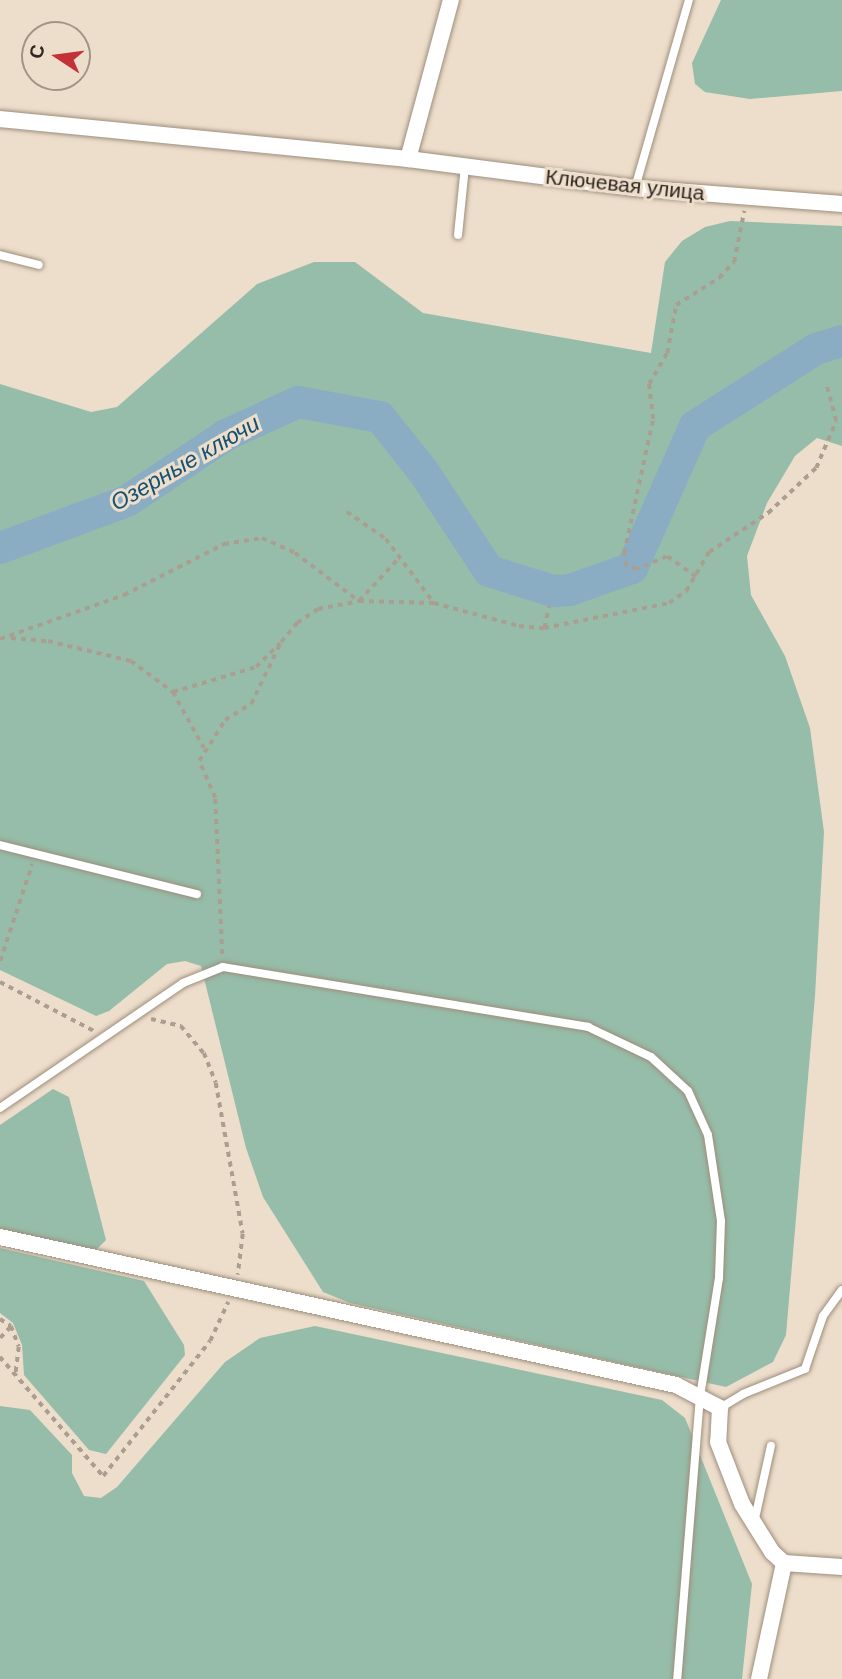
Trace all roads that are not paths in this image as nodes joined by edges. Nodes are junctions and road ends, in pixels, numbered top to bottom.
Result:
1 (451, 0) edge
2 (689, 0) edge
3 (0, 119) edge
4 (408, 159) junction
5 (465, 166) junction
6 (635, 188) junction
7 (842, 204) edge
8 (458, 235) dead end
9 (0, 255) edge
10 (39, 265) dead end
11 (0, 845) edge
12 (197, 894) dead end
13 (0, 1108) edge
14 (0, 1237) edge
15 (842, 1290) edge
16 (699, 1396) junction
17 (720, 1408) junction
18 (771, 1446) dead end
19 (753, 1526) junction
20 (784, 1563) junction
21 (842, 1567) edge
22 (677, 1679) edge
23 (759, 1679) edge

1 - 4 street
2 - 6 lane
3 - 4 street, Ключевая улица
4 - 5 street, Ключевая улица
5 - 6 street, Ключевая улица
5 - 8 lane
6 - 7 street, Ключевая улица
9 - 10 lane
11 - 12 lane
13 - 16 lane
14 - 16 street
15 - 17 lane
16 - 17 street
16 - 22 lane
17 - 19 street
18 - 19 lane
19 - 20 street
20 - 21 street
20 - 23 street

